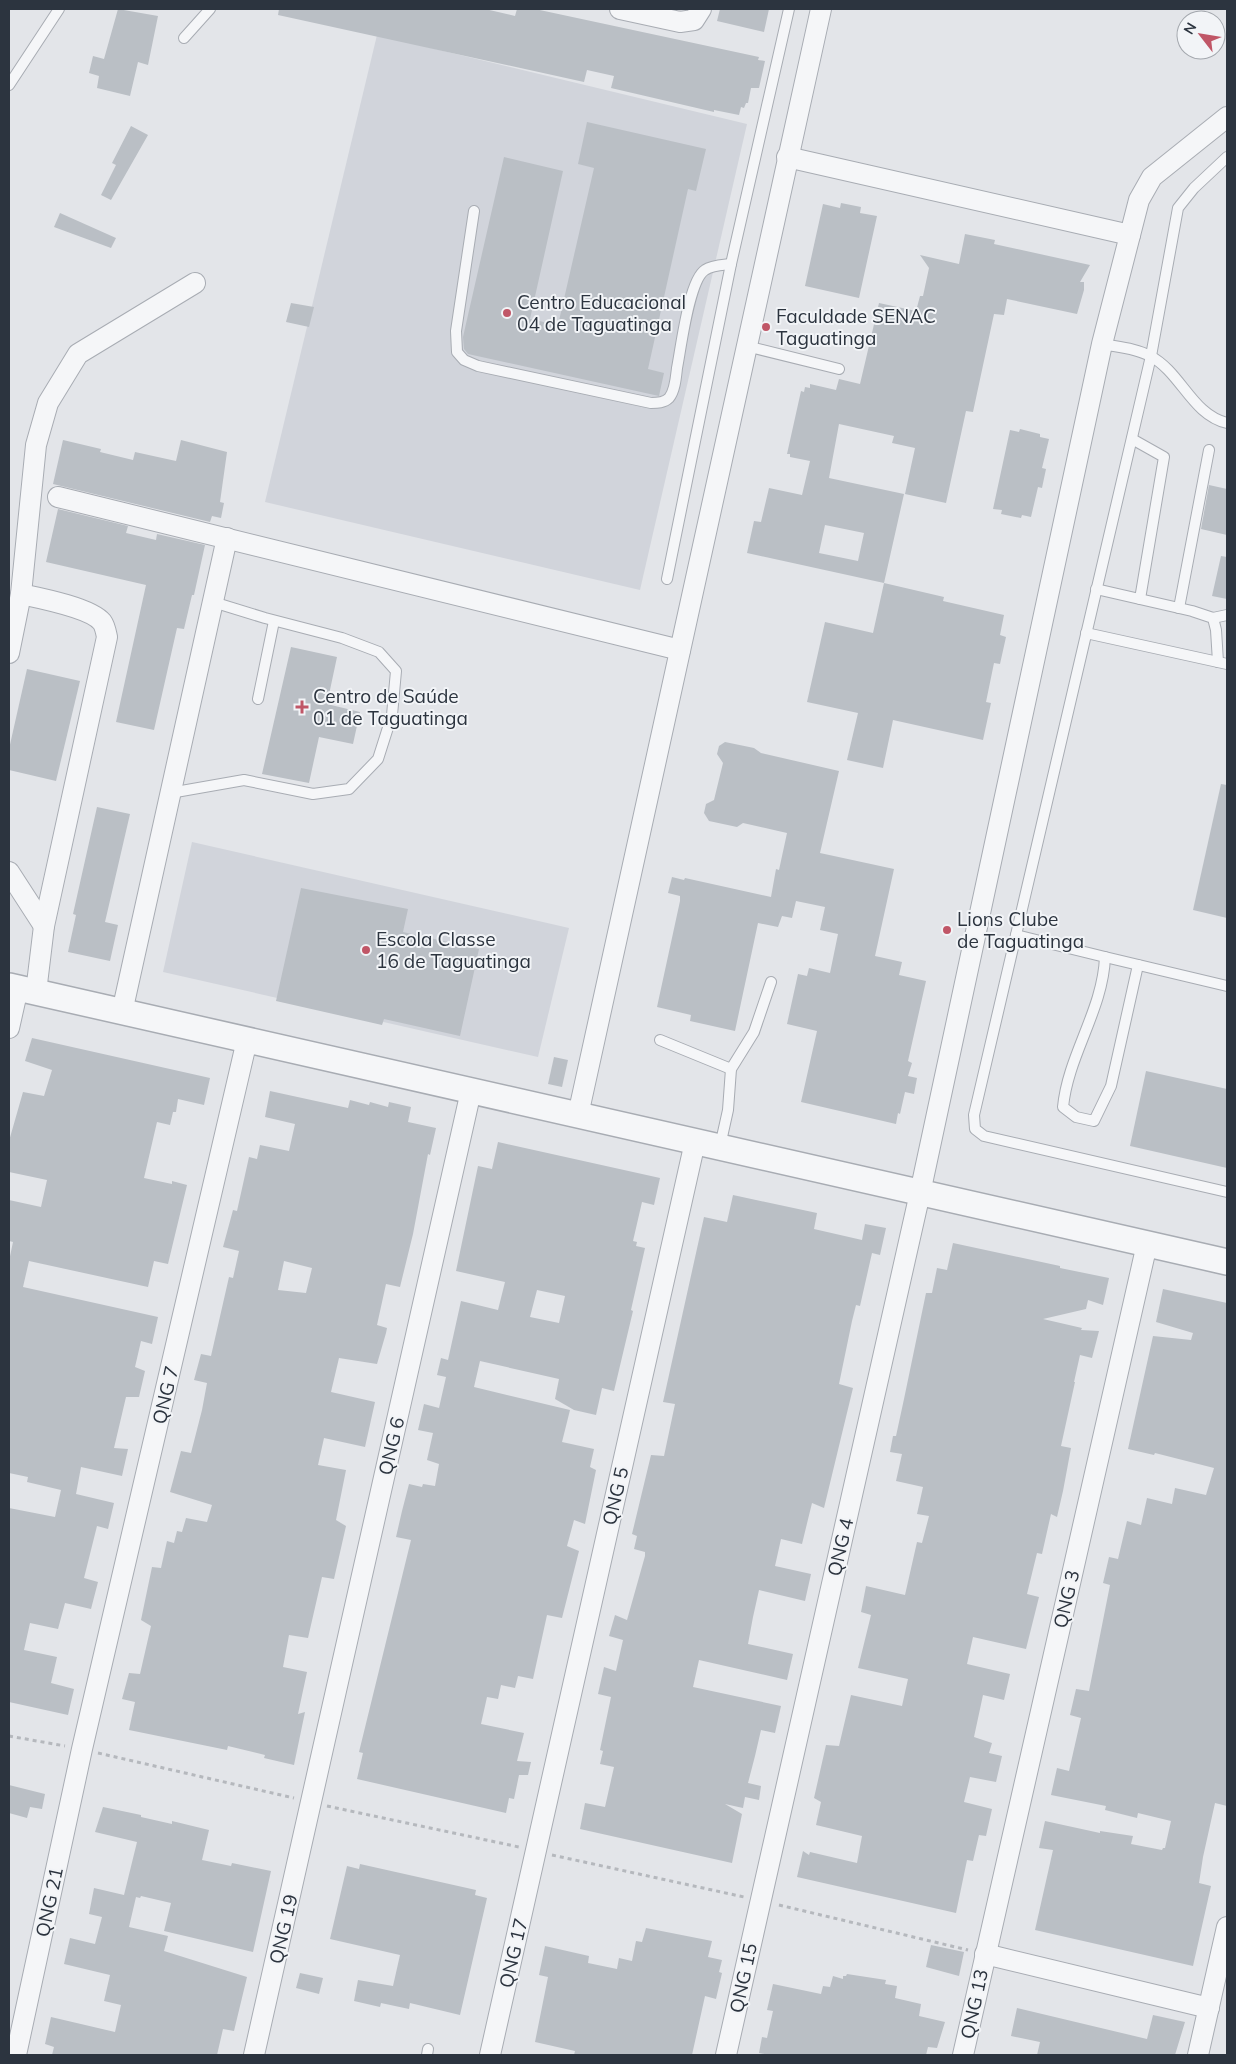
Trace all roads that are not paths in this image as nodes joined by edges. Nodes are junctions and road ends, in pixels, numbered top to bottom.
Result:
1 (59, 9) edge
2 (210, 9) edge
3 (620, 9) edge
4 (701, 9) edge
5 (789, 9) edge
6 (821, 9) edge
7 (184, 38) dead end
8 (9, 85) edge
9 (1227, 117) edge
10 (787, 157) junction
11 (1227, 157) edge
12 (474, 211) dead end
13 (1130, 235) junction
14 (731, 264) junction
15 (194, 283) dead end
16 (1102, 344) junction
17 (746, 346) junction
18 (1151, 356) junction
19 (839, 369) dead end
20 (1227, 423) edge
21 (1132, 438) junction
22 (1209, 450) dead end
23 (58, 497) dead end
24 (227, 538) junction
25 (667, 580) dead end
26 (1096, 590) junction
27 (21, 594) junction
28 (1140, 599) junction
29 (213, 602) junction
30 (1179, 608) junction
31 (1227, 615) edge
32 (1213, 618) junction
33 (274, 621) junction
34 (1086, 633) junction
35 (680, 650) junction
36 (9, 653) edge
37 (1222, 663) edge
38 (258, 699) dead end
39 (170, 794) junction
40 (9, 872) edge
41 (44, 926) junction
42 (1016, 935) junction
43 (1105, 957) junction
44 (1138, 965) junction
45 (771, 982) dead end
46 (1227, 986) edge
47 (21, 989) edge
48 (122, 1012) junction
49 (9, 1028) edge
50 (247, 1040) junction
51 (660, 1040) dead end
52 (731, 1069) junction
53 (471, 1091) junction
54 (578, 1115) junction
55 (695, 1142) junction
56 (720, 1147) junction
57 (1227, 1192) edge
58 (920, 1193) junction
59 (1147, 1244) junction
60 (1227, 1262) edge
61 (82, 1749) joint
62 (311, 1802) joint
63 (536, 1851) joint
64 (759, 1901) joint
65 (1227, 1927) edge
66 (985, 1954) junction
67 (1209, 2008) junction
68 (16, 2055) edge
69 (254, 2055) edge
70 (490, 2055) edge
71 (726, 2055) edge
72 (963, 2055) edge
73 (1198, 2055) edge

1 - 8 lane
2 - 7 lane
3 - 4 street
5 - 14 lane
6 - 10 street
9 - 13 street, QNG 4
10 - 13 street
10 - 17 street
11 - 18 lane
12 - 14 lane
13 - 16 street, QNG 4
14 - 25 lane
15 - 27 street
16 - 18 lane
16 - 58 street, QNG 4
17 - 19 lane
17 - 35 street
18 - 20 lane
18 - 21 lane
21 - 26 lane
21 - 28 lane
22 - 30 lane
23 - 24 street
24 - 29 street
24 - 35 street
26 - 28 lane
26 - 34 lane
27 - 36 street
27 - 41 street
28 - 30 lane
29 - 33 lane
29 - 39 street
30 - 32 lane
31 - 32 lane
32 - 37 lane
33 - 38 lane
33 - 39 lane
34 - 37 lane
34 - 42 lane
35 - 54 street
39 - 48 street
40 - 41 street
41 - 47 street
42 - 43 lane
42 - 57 lane
43 - 44 lane
43 - 44 lane
44 - 46 lane
45 - 52 lane
47 - 48 street
47 - 49 street
48 - 50 street
50 - 53 street
50 - 61 street, QNG 7
51 - 52 lane
52 - 56 lane
53 - 54 street
53 - 62 street, QNG 6
54 - 55 street
55 - 56 street
55 - 63 street, QNG 5
56 - 58 street
58 - 59 street
58 - 64 street, QNG 4
59 - 60 street
59 - 66 street, QNG 3
61 - 68 street, QNG 21
62 - 69 street, QNG 19
63 - 70 street, QNG 17
64 - 71 street, QNG 15
65 - 67 street
66 - 67 street
66 - 72 street, QNG 13
67 - 73 street

